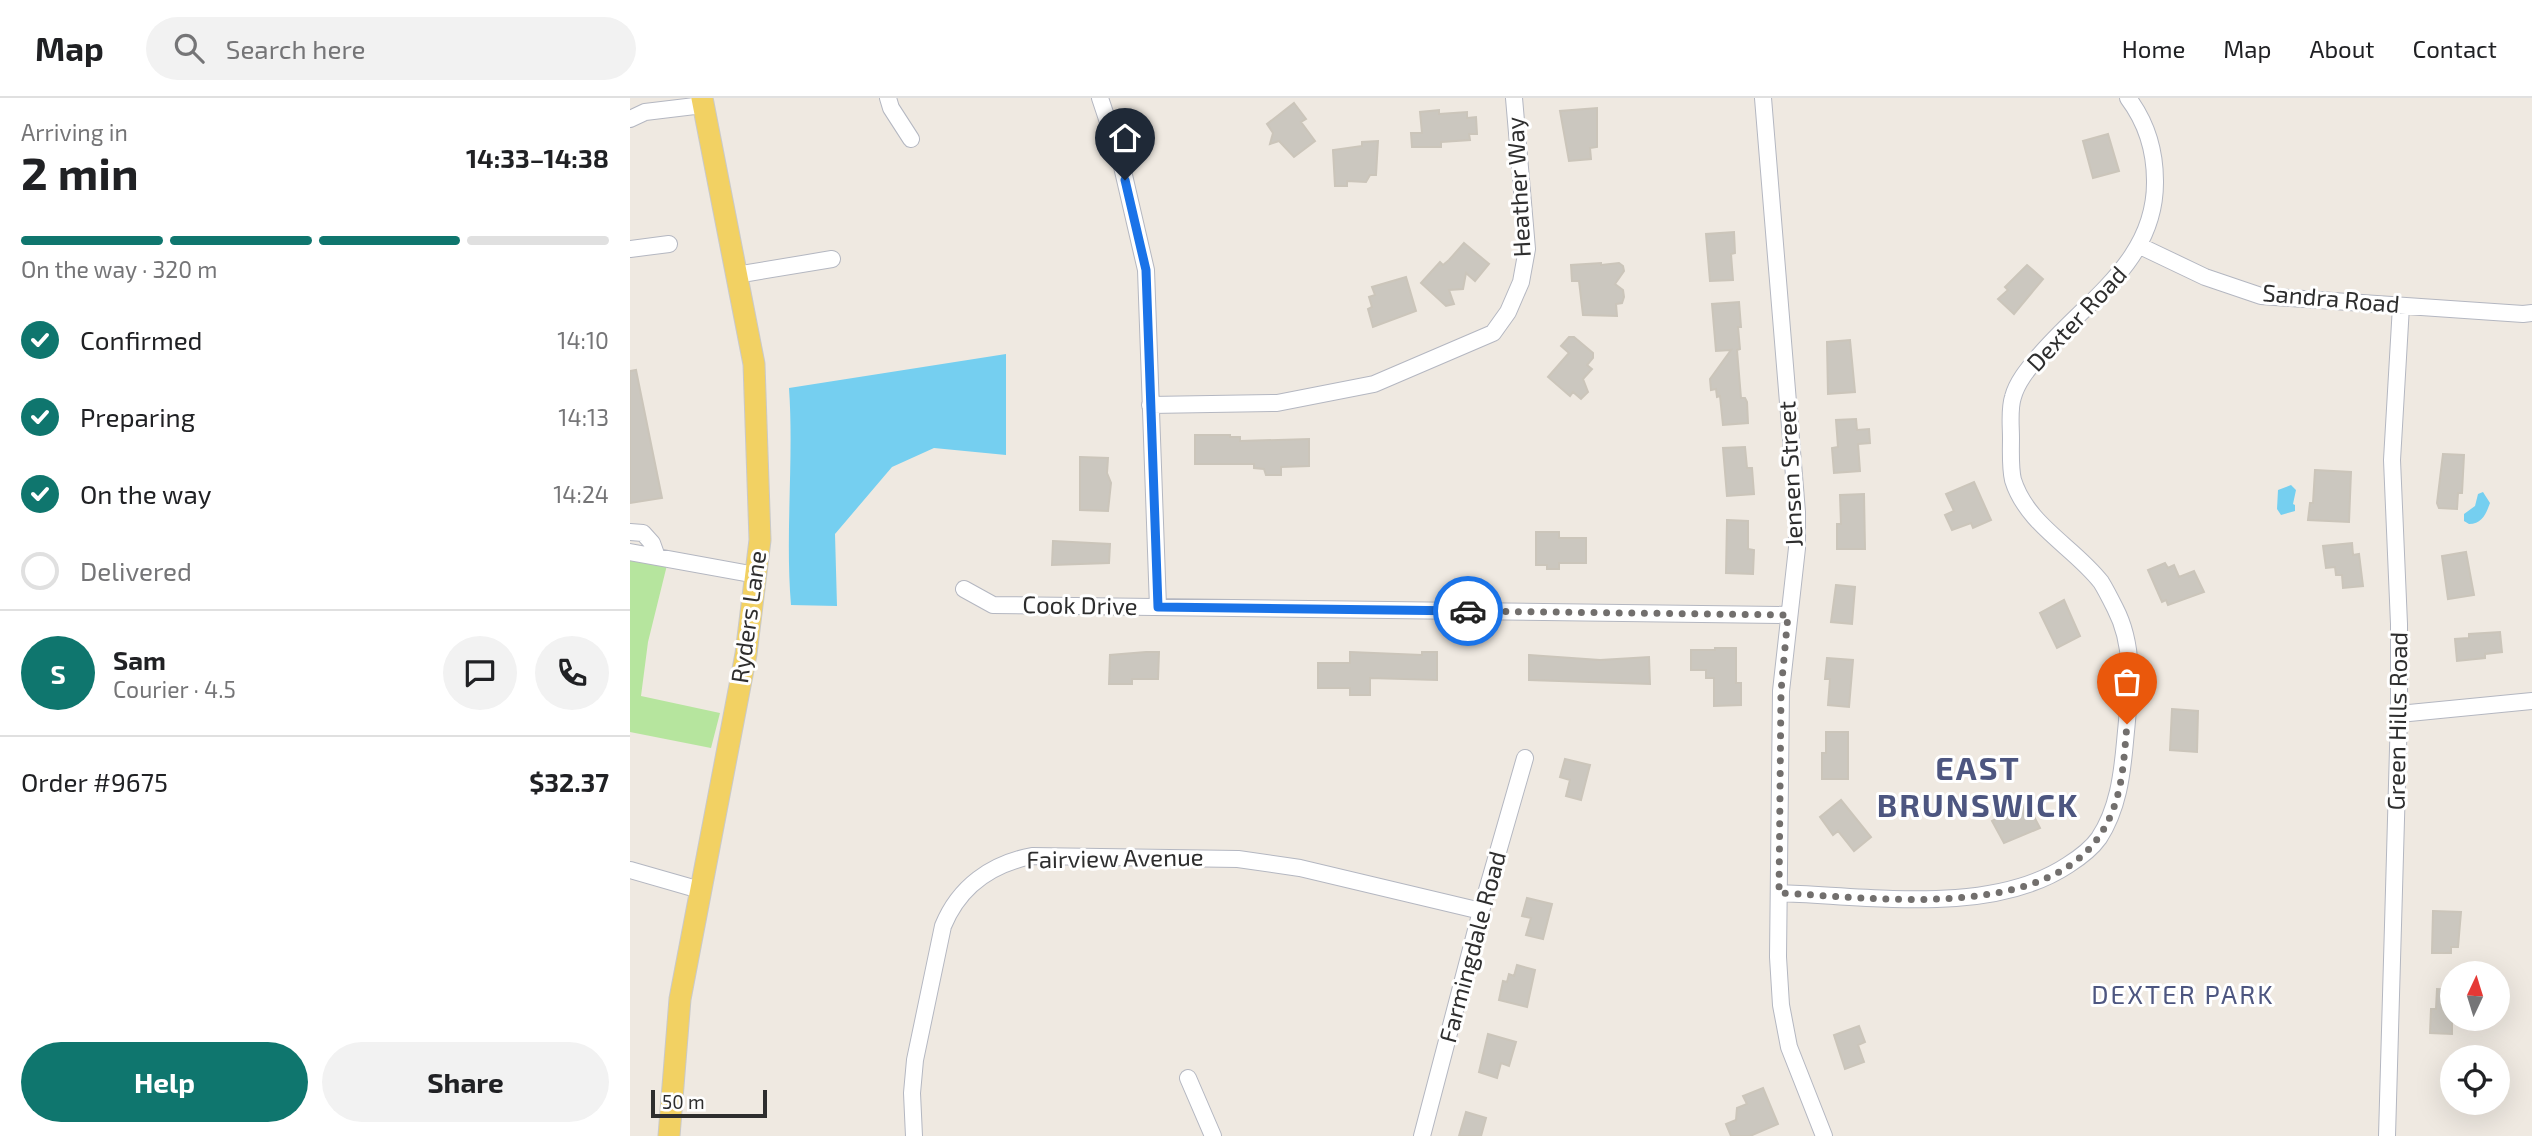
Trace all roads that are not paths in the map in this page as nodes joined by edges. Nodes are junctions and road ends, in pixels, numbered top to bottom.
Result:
1 (888, 98) edge
2 (1100, 98) edge
3 (1514, 98) edge
4 (1763, 98) edge
5 (2128, 98) edge
6 (703, 101) edge
7 (630, 119) edge
8 (911, 139) dead end
9 (669, 244) dead end
10 (2140, 246) junction
11 (630, 249) edge
12 (832, 259) dead end
13 (736, 275) junction
14 (2401, 306) junction
15 (2532, 313) edge
16 (1150, 405) junction
17 (630, 532) edge
18 (630, 552) edge
19 (657, 557) junction
20 (756, 575) junction
21 (964, 589) dead end
22 (1158, 607) junction
23 (1788, 615) junction
24 (2532, 701) edge
25 (2399, 714) junction
26 (1525, 758) dead end
27 (630, 870) edge
28 (700, 890) junction
29 (1779, 893) junction
30 (1481, 911) junction
31 (1188, 1078) dead end
32 (669, 1136) edge
33 (914, 1136) edge
34 (1213, 1136) edge
35 (1422, 1136) edge
36 (1824, 1136) edge
37 (2387, 1136) edge

1 - 8 street
2 - 16 street
3 - 16 street, Heather Way
4 - 23 street, Jensen Street
5 - 10 street, Dexter Road
6 - 7 street
6 - 13 main road, Ryders Lane
9 - 11 street
10 - 14 street, Sandra Road
10 - 29 street, Dexter Road
12 - 13 street
13 - 20 main road, Ryders Lane
14 - 15 street, Sandra Road
14 - 25 street, Green Hills Road
16 - 22 street
17 - 19 street
18 - 19 street
19 - 20 street
20 - 28 main road, Ryders Lane
21 - 22 street, Cook Drive
22 - 23 street, Cook Drive
23 - 29 street, Jensen Street
24 - 25 street
25 - 37 street, Green Hills Road
26 - 30 street, Farmingdale Road
27 - 28 street
28 - 32 main road, Ryders Lane
29 - 36 street, Jensen Street
30 - 33 street, Fairview Avenue
30 - 35 street, Farmingdale Road
31 - 34 street

